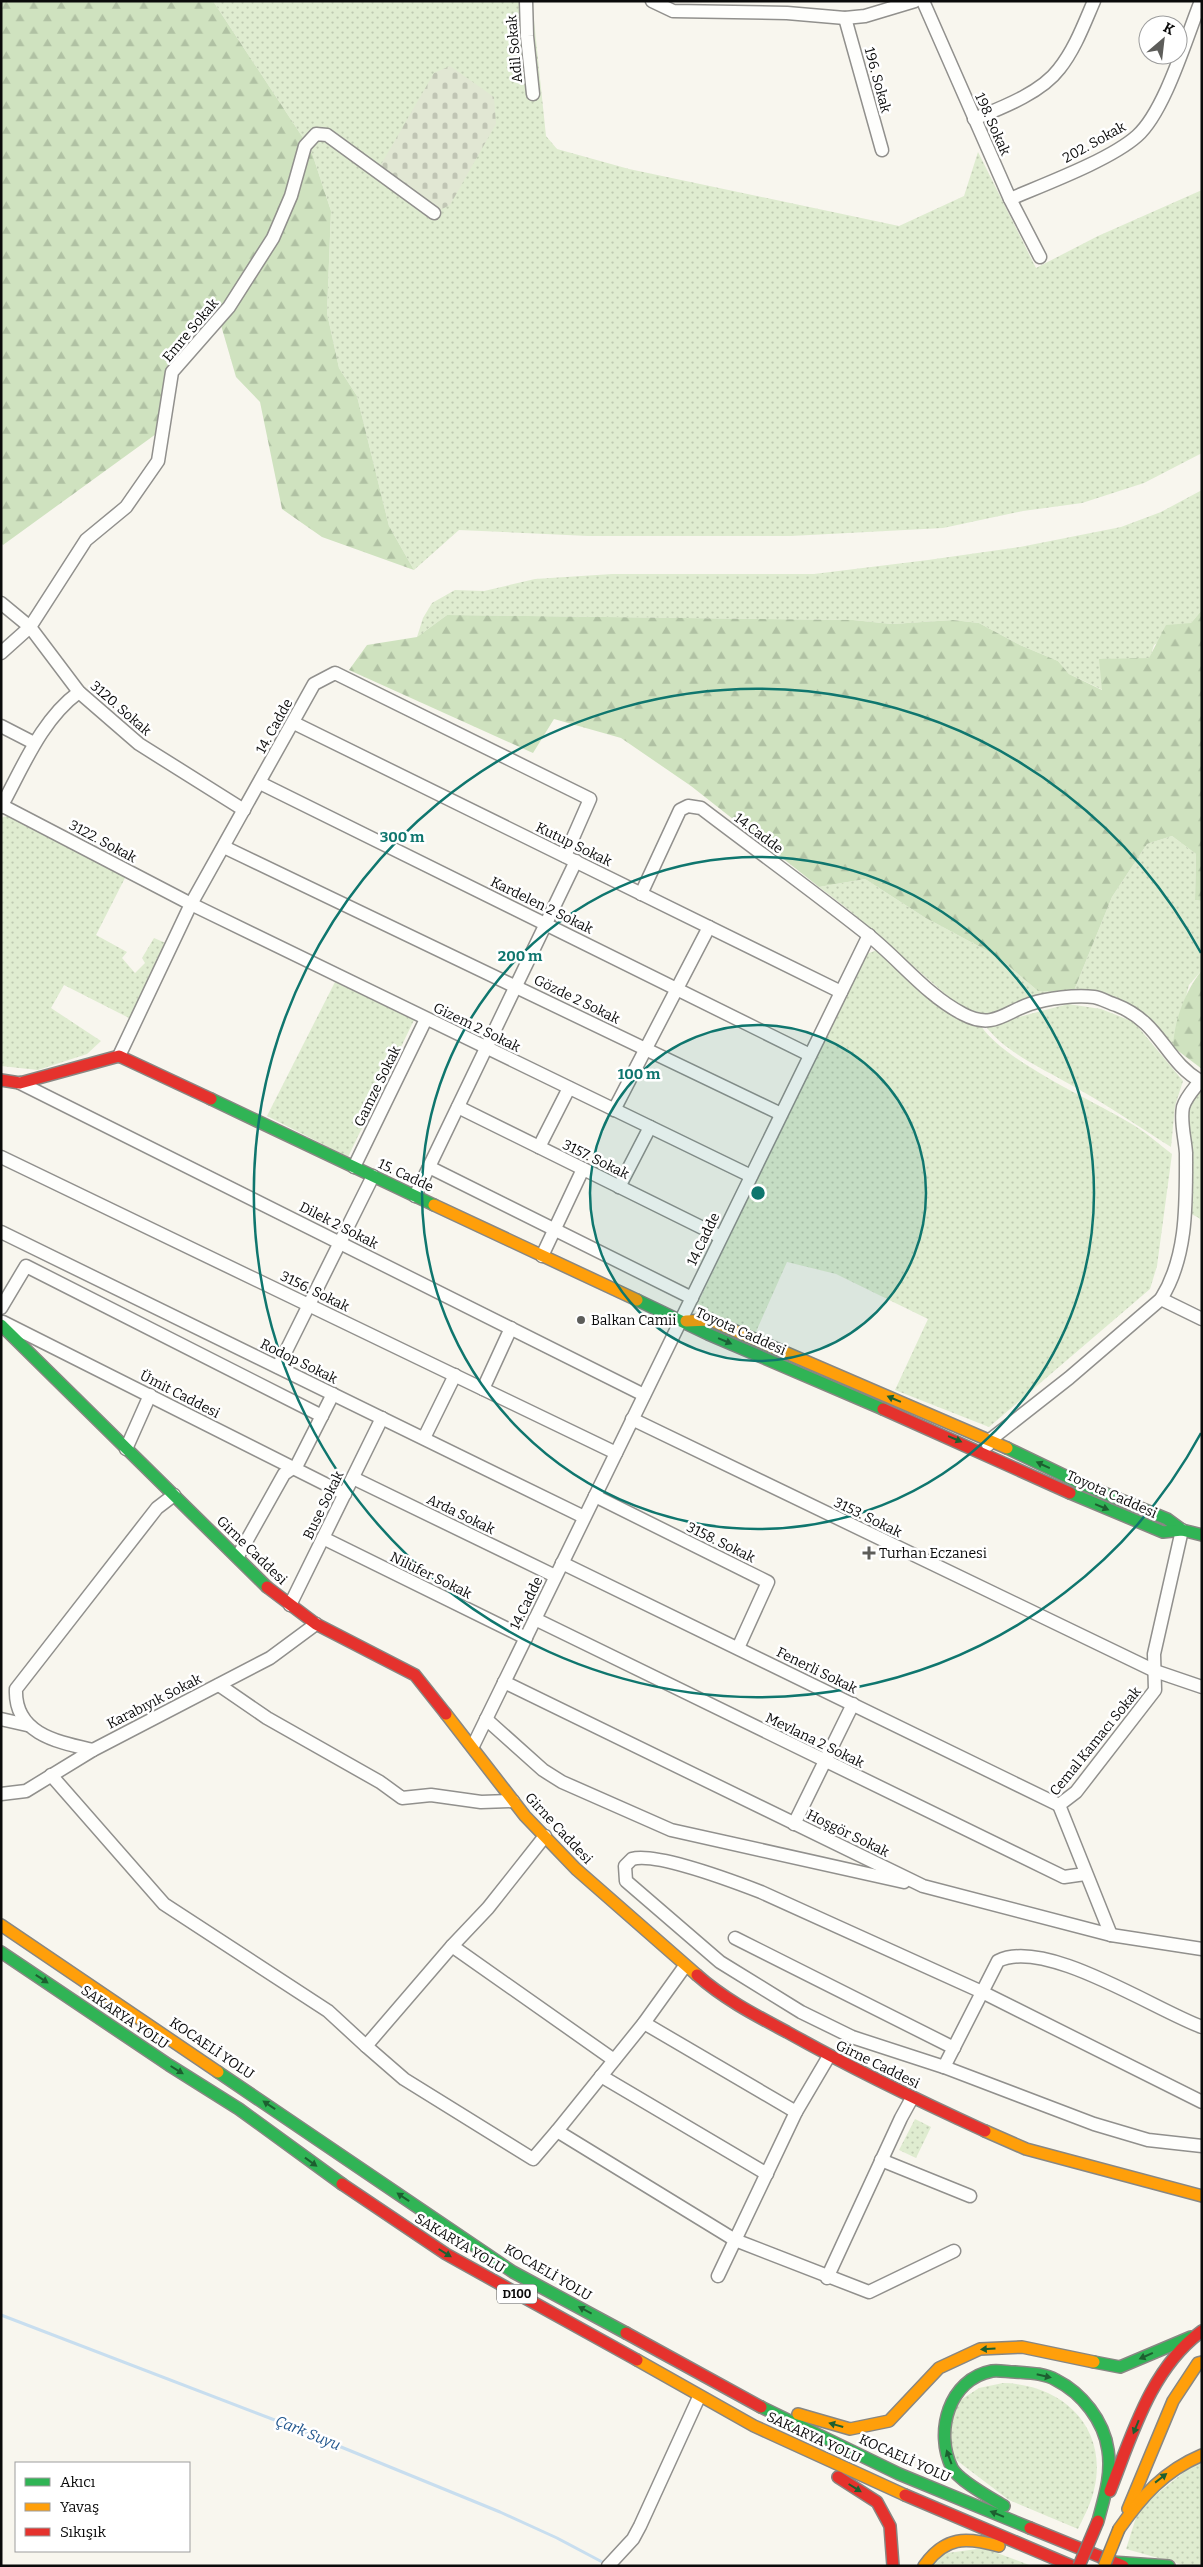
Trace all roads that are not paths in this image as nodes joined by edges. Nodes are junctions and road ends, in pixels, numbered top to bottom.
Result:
1 (526, 1) edge
2 (652, 1) edge
3 (915, 1) edge
4 (922, 1) edge
5 (1094, 1) edge
6 (1201, 1) edge
7 (787, 7) edge
8 (845, 18) junction
9 (533, 94) dead end
10 (974, 119) junction
11 (882, 150) dead end
12 (1010, 199) junction
13 (434, 213) dead end
14 (1040, 257) dead end
15 (1, 603) edge
16 (30, 627) junction
17 (1, 653) edge
18 (79, 692) junction
19 (294, 723) junction
20 (1, 726) edge
21 (34, 743) junction
22 (260, 783) junction
23 (2, 806) edge
24 (244, 810) junction
25 (224, 847) junction
26 (570, 859) junction
27 (642, 894) junction
28 (191, 904) junction
29 (546, 924) junction
30 (709, 927) junction
31 (869, 935) junction
32 (516, 987) junction
33 (676, 989) junction
34 (841, 992) junction
35 (426, 1019) junction
36 (486, 1048) junction
37 (645, 1049) junction
38 (810, 1055) junction
39 (119, 1056) junction
40 (1, 1080) edge
41 (1201, 1081) edge
42 (20, 1083) junction
43 (569, 1088) junction
44 (458, 1107) junction
45 (614, 1110) junction
46 (781, 1114) junction
47 (650, 1127) junction
48 (539, 1147) junction
49 (1, 1157) edge
50 (354, 1167) junction
51 (429, 1167) junction
52 (583, 1169) junction
53 (373, 1176) junction
54 (751, 1176) junction
55 (619, 1187) junction
56 (415, 1196) junction
57 (555, 1229) junction
58 (1, 1232) edge
59 (721, 1238) junction
60 (340, 1242) junction
61 (542, 1256) junction
62 (692, 1298) junction
63 (1161, 1299) junction
64 (309, 1305) junction
65 (1, 1308) edge
66 (1202, 1319) edge
67 (1, 1321) edge
68 (680, 1321) junction
69 (1, 1325) edge
70 (511, 1328) junction
71 (278, 1367) junction
72 (455, 1375) junction
73 (483, 1388) junction
74 (333, 1394) junction
75 (644, 1395) junction
76 (150, 1396) junction
77 (322, 1416) junction
78 (382, 1418) junction
79 (632, 1419) junction
80 (424, 1438) junction
81 (988, 1446) junction
82 (126, 1450) junction
83 (616, 1453) junction
84 (291, 1467) junction
85 (353, 1478) junction
86 (345, 1494) junction
87 (174, 1495) junction
88 (595, 1496) junction
89 (584, 1517) junction
90 (1182, 1530) junction
91 (1202, 1535) edge
92 (323, 1538) junction
93 (238, 1556) junction
94 (562, 1563) junction
95 (555, 1576) junction
96 (290, 1606) junction
97 (535, 1619) junction
98 (316, 1624) junction
99 (526, 1638) junction
100 (738, 1648) junction
101 (1155, 1671) junction
102 (504, 1682) junction
103 (219, 1685) junction
104 (1202, 1687) edge
105 (853, 1704) junction
106 (1, 1719) edge
107 (486, 1719) junction
108 (27, 1725) junction
109 (473, 1746) junction
110 (93, 1750) junction
111 (825, 1762) junction
112 (51, 1775) junction
113 (1, 1794) edge
114 (513, 1801) junction
115 (1059, 1805) junction
116 (794, 1824) junction
117 (545, 1836) junction
118 (1085, 1874) junction
119 (923, 1886) junction
120 (1, 1925) edge
121 (1111, 1936) junction
122 (735, 1938) dead end
123 (452, 1946) junction
124 (1202, 1949) edge
125 (1, 1952) edge
126 (685, 1966) junction
127 (982, 1992) junction
128 (644, 2023) junction
129 (1202, 2027) edge
130 (366, 2046) junction
131 (954, 2048) junction
132 (829, 2056) junction
133 (614, 2060) junction
134 (944, 2068) junction
135 (601, 2076) junction
136 (912, 2098) junction
137 (1202, 2102) edge
138 (796, 2112) junction
139 (557, 2132) junction
140 (1202, 2146) edge
141 (881, 2160) junction
142 (767, 2174) junction
143 (970, 2196) dead end
144 (1202, 2196) edge
145 (735, 2240) junction
146 (954, 2251) dead end
147 (718, 2276) dead end
148 (827, 2278) junction
149 (1202, 2331) edge
150 (628, 2334) junction
151 (1191, 2337) junction
152 (1202, 2362) edge
153 (699, 2397) junction
154 (754, 2426) junction
155 (1202, 2455) edge
156 (1098, 2521) junction
157 (1119, 2529) junction
158 (1071, 2545) junction
159 (1107, 2564) edge
160 (608, 2566) edge
161 (893, 2566) edge
162 (924, 2566) edge
163 (1067, 2566) edge
164 (1072, 2566) edge
165 (1078, 2566) edge
166 (1123, 2566) edge
167 (1169, 2566) edge

1 - 9 street, Adil Sokak
2 - 7 street
3 - 8 street
4 - 10 street, 198. Sokak
5 - 10 street
6 - 12 street, 202. Sokak
7 - 8 street
8 - 11 street, 196. Sokak
10 - 12 street, 198. Sokak
12 - 14 street, 198. Sokak
13 - 16 street, Emre Sokak
15 - 16 street, 3120. Sokak
16 - 17 street, Emre Sokak
16 - 18 street, 3120. Sokak
18 - 21 street
18 - 24 street, 3120. Sokak
19 - 22 street, 14. Cadde
19 - 26 street, Kutup Sokak
19 - 26 street, 14. Cadde
20 - 21 street
21 - 23 street
22 - 24 street, 14. Cadde
22 - 29 street, Kardelen 2 Sokak
23 - 28 street, 3122. Sokak
24 - 25 street, 14. Cadde
25 - 28 street, 14. Cadde
25 - 32 street, Gözde 2 Sokak
26 - 27 street, Kutup Sokak
26 - 29 street
27 - 30 street, Kutup Sokak
27 - 31 street, 14.Cadde
28 - 35 street, Gizem 2 Sokak
28 - 39 street, 14. Cadde
29 - 32 street
29 - 33 street, Kardelen 2 Sokak
30 - 33 street
30 - 34 street, Kutup Sokak
31 - 34 street, 14.Cadde
31 - 41 street
32 - 36 street
32 - 37 street, Gözde 2 Sokak
33 - 37 street
33 - 38 street, Kardelen 2 Sokak
34 - 38 street, 14.Cadde
35 - 36 street, Gizem 2 Sokak
35 - 50 street, Gamze Sokak
36 - 43 street, Gizem 2 Sokak
36 - 44 street
37 - 45 street
37 - 46 street, Gözde 2 Sokak
38 - 46 street, 14.Cadde
39 - 42 main road
39 - 50 main road, 15. Cadde
40 - 42 main road
41 - 63 street
42 - 60 street, Dilek 2 Sokak
43 - 45 street, Gizem 2 Sokak
43 - 48 street
44 - 48 street, 3157. Sokak
44 - 51 street
45 - 47 street, Gizem 2 Sokak
46 - 54 street, 14.Cadde
47 - 54 street, Gizem 2 Sokak
47 - 55 street
48 - 52 street, 3157. Sokak
49 - 64 street, 3156. Sokak
50 - 53 main road, 15. Cadde
51 - 56 street
51 - 57 street
52 - 55 street, 3157. Sokak
52 - 57 street
53 - 56 main road, 15. Cadde
53 - 60 street
54 - 59 street, 14.Cadde
55 - 59 street, 3157. Sokak
56 - 61 main road, 15. Cadde
57 - 61 street
57 - 62 street
58 - 71 street, Rodop Sokak
59 - 62 street, 14.Cadde
60 - 64 street
60 - 70 street, Dilek 2 Sokak
61 - 68 main road, 15. Cadde
62 - 68 street, 14.Cadde
63 - 66 street
63 - 81 street
64 - 71 street
64 - 72 street, 3156. Sokak
65 - 77 street
67 - 76 street, Ümit Caddesi
68 - 75 street, 14.Cadde
68 - 81 main road, Toyota Caddesi
69 - 82 main road, Girne Caddesi
70 - 73 street
70 - 75 street, Dilek 2 Sokak
71 - 74 street, Rodop Sokak
72 - 73 street, 3156. Sokak
72 - 80 street
73 - 83 street, 3156. Sokak
74 - 77 street
74 - 78 street, Rodop Sokak
75 - 79 street, 14.Cadde
76 - 82 street
76 - 84 street, Ümit Caddesi
77 - 84 street
78 - 80 street, Rodop Sokak
78 - 85 street, Buse Sokak
79 - 83 street, 14.Cadde
79 - 101 street, 3153. Sokak
80 - 89 street, Rodop Sokak
81 - 90 main road, Toyota Caddesi
82 - 87 main road, Girne Caddesi
83 - 88 street, 14.Cadde
84 - 86 street, Ümit Caddesi
84 - 93 street
85 - 86 street, Buse Sokak
85 - 95 street, Arda Sokak
86 - 92 street, Buse Sokak
87 - 93 main road, Girne Caddesi
87 - 108 street
88 - 89 street, 14.Cadde
88 - 100 street, 3158. Sokak
89 - 94 street, 14.Cadde
90 - 91 main road, Toyota Caddesi
90 - 101 street, Cemal Kamacı Sokak
92 - 96 street, Buse Sokak
92 - 99 street, Nilüfer Sokak
93 - 96 main road, Girne Caddesi
94 - 95 street, 14.Cadde
94 - 100 street, Fenerli Sokak
95 - 97 street, 14.Cadde
96 - 98 main road, Girne Caddesi
97 - 99 street, 14.Cadde
97 - 111 street, Mevlana 2 Sokak
98 - 103 street, Karabıyık Sokak
98 - 109 main road, Girne Caddesi
99 - 102 street, 14.Cadde
100 - 105 street, Fenerli Sokak
101 - 104 street, 3153. Sokak
101 - 115 street, Cemal Kamacı Sokak
102 - 107 street, 14.Cadde
102 - 116 street, Hoşgör Sokak
103 - 110 street, Karabıyık Sokak
103 - 114 street
105 - 111 street
105 - 115 street, Fenerli Sokak
106 - 108 street
107 - 109 street, 14.Cadde
107 - 119 street
108 - 110 street
109 - 114 main road, Girne Caddesi
110 - 112 street, Karabıyık Sokak
111 - 116 street
111 - 118 street, Mevlana 2 Sokak
112 - 113 street, Karabıyık Sokak
112 - 130 street
114 - 117 main road, Girne Caddesi
115 - 118 street, Cemal Kamacı Sokak
116 - 119 street, Hoşgör Sokak
117 - 123 street
117 - 126 main road, Girne Caddesi
118 - 121 street, Cemal Kamacı Sokak
119 - 121 street, Hoşgör Sokak
150 -> 120 main road, KOCAELİ YOLU / D100
121 - 124 street, Hoşgör Sokak
122 - 131 street
123 - 130 street
123 - 133 street
125 -> 153 main road, SAKARYA YOLU / D100
126 - 128 street
126 - 132 main road, Girne Caddesi
127 - 129 street
127 - 131 street
127 - 134 street
127 - 137 street
128 - 133 street
128 - 138 street
130 - 139 street
131 - 134 street
132 - 136 main road, Girne Caddesi
132 - 138 street
133 - 135 street
134 - 140 street
135 - 139 street
135 - 142 street
136 - 141 street
136 - 144 main road, Girne Caddesi
138 - 142 street
139 - 145 street
141 - 143 street
141 - 148 street
142 - 145 street
145 - 147 street
145 - 148 street
146 - 148 street
149 - 151 main road
151 -> 150 main road
158 -> 150 main road, KOCAELİ YOLU / D100
151 -> 156 main road
152 - 157 main road
153 - 154 main road, SAKARYA YOLU / D100
153 - 160 street
154 -> 161 main road
154 - 164 main road, SAKARYA YOLU / D100
157 -> 155 main road
158 -> 156 main road
156 - 165 main road, bridge
157 - 159 main road, bridge
158 - 159 main road, KOCAELİ YOLU / D100
159 - 166 main road, KOCAELİ YOLU / D100
159 - 167 main road
162 - 163 main road

